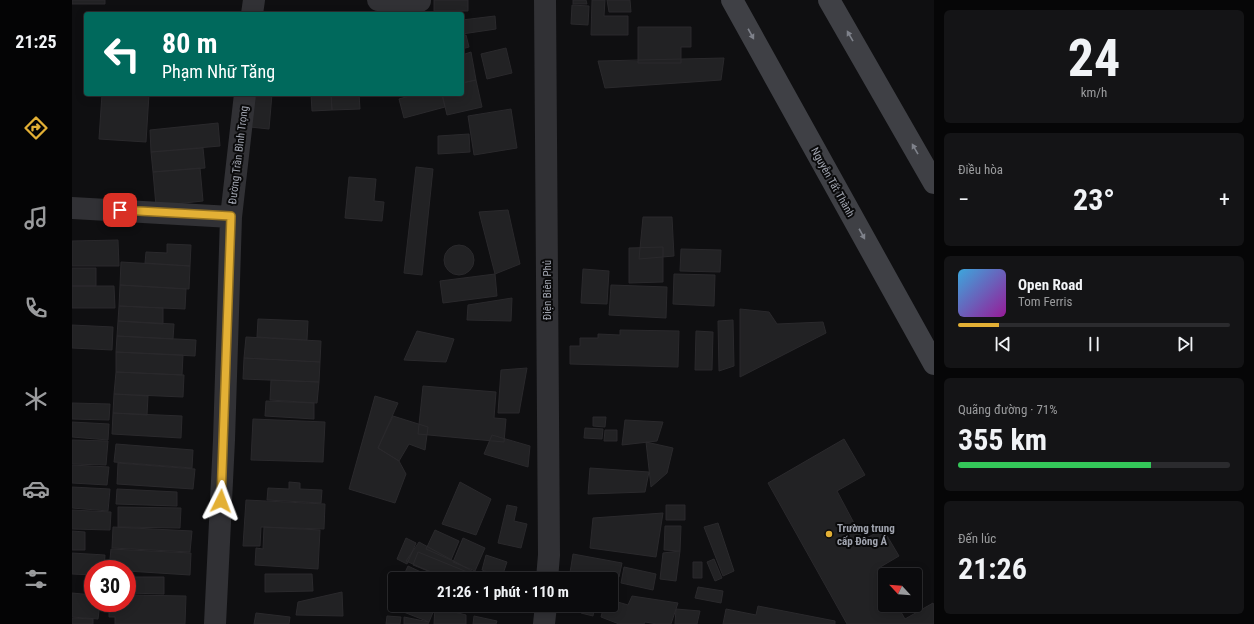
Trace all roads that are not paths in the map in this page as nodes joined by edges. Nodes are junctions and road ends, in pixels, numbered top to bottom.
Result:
1 (254, 0) edge
2 (378, 0) edge
3 (545, 0) edge
4 (732, 0) edge
5 (829, 0) edge
6 (420, 1) dead end
7 (252, 12) edge
8 (245, 96) edge
9 (934, 183) edge
10 (72, 208) edge
11 (231, 216) junction
12 (934, 364) edge
13 (547, 572) edge
14 (545, 612) edge
15 (215, 624) edge
16 (544, 624) edge

1 - 7 street
2 - 6 street
3 - 13 street, Điện Biên Phủ
4 -> 12 main road, Nguyễn Tất Thành
9 -> 5 main road
8 - 11 street, Đường Trần Bình Trọng
10 - 11 street
11 - 15 street, Đường Trần Bình Trọng
14 - 16 street

